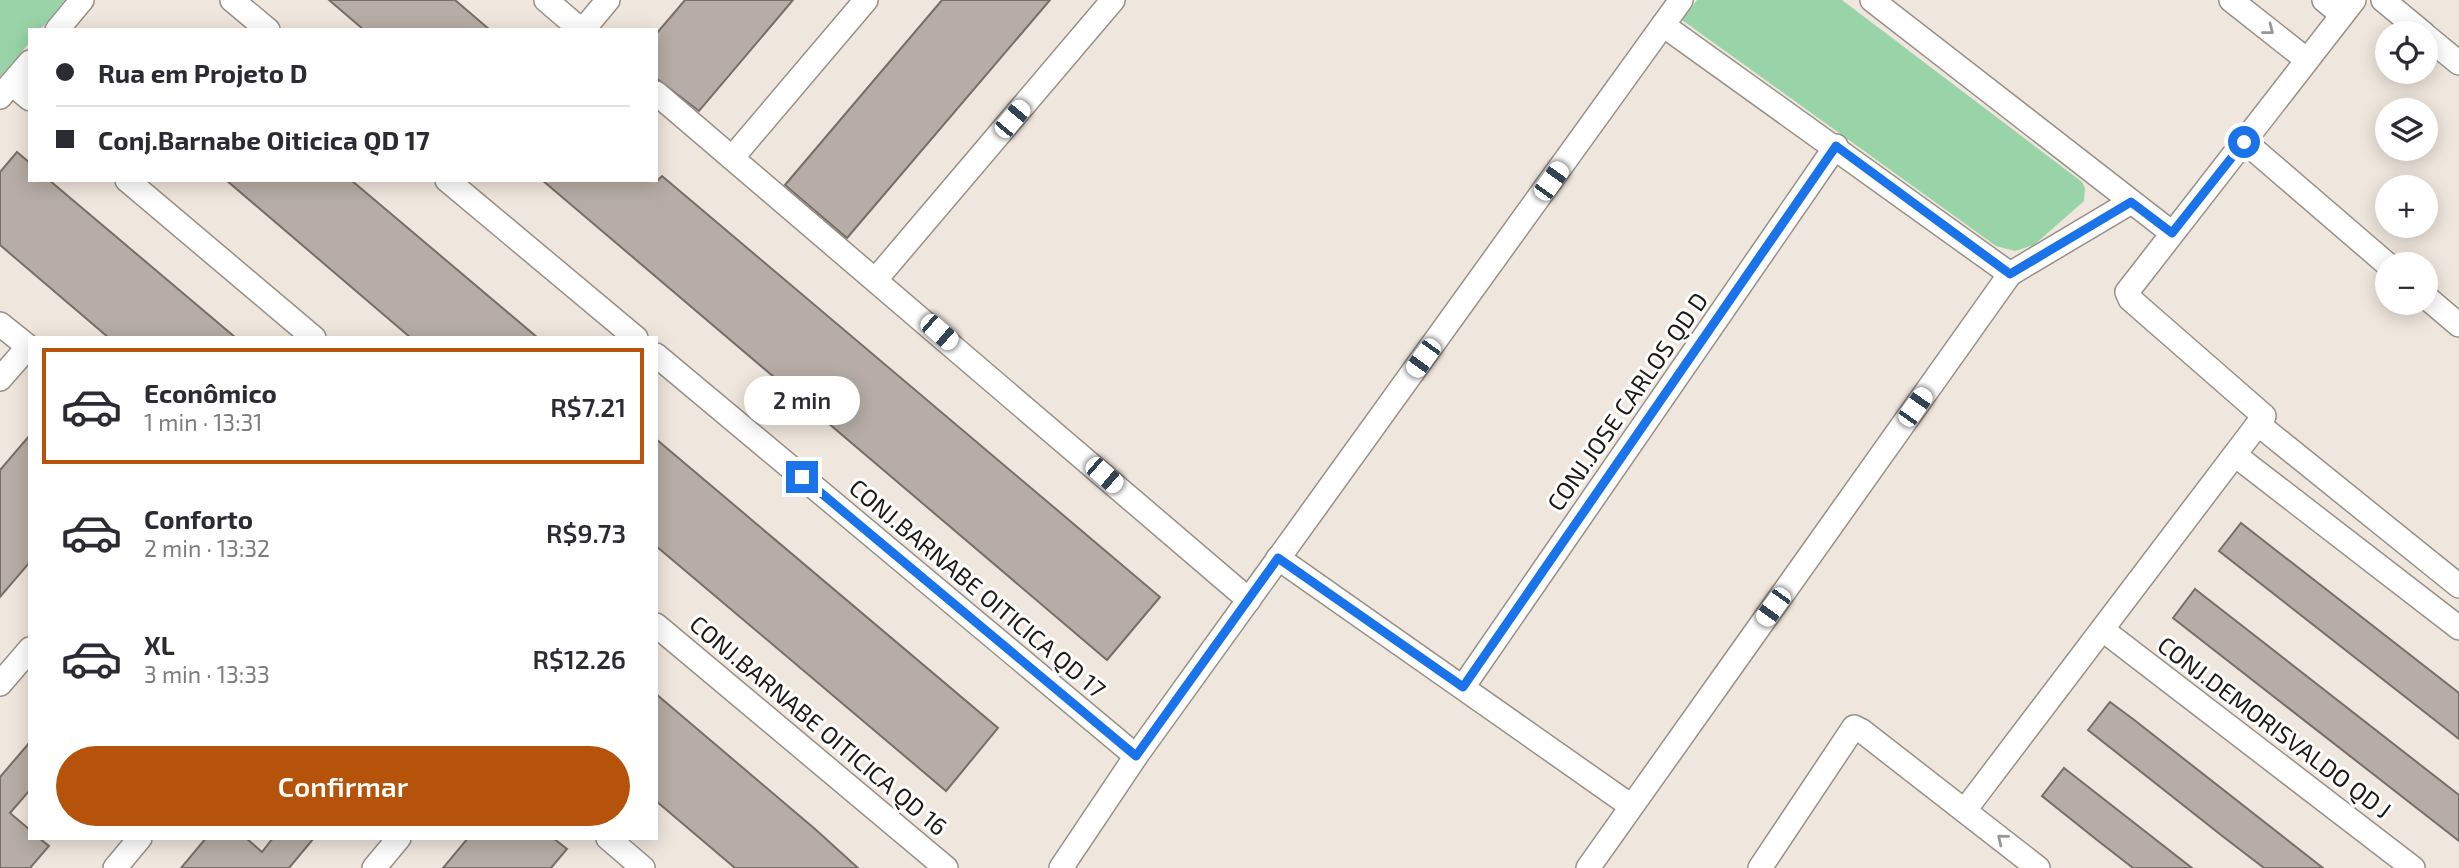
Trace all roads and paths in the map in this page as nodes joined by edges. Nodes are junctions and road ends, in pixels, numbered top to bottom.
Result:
1 (82, 0) edge
2 (232, 0) edge
3 (545, 0) edge
4 (608, 0) edge
5 (866, 0) edge
6 (1113, 0) edge
7 (1681, 0) edge
8 (1871, 0) edge
9 (2231, 0) edge
10 (2324, 0) edge
11 (2383, 0) edge
12 (2348, 7) edge
13 (2408, 21) edge
14 (1663, 26) junction
15 (59, 28) edge
16 (266, 28) edge
17 (580, 28) edge
18 (584, 28) edge
19 (2438, 46) edge
20 (2307, 60) junction
21 (2459, 63) edge
22 (28, 64) edge
23 (6, 91) edge
24 (658, 95) edge
25 (28, 98) edge
26 (2244, 142) junction
27 (1836, 146) junction
28 (732, 158) junction
29 (129, 182) edge
30 (449, 182) edge
31 (2131, 202) junction
32 (2172, 233) junction
33 (2375, 254) edge
34 (2010, 274) junction
35 (877, 278) junction
36 (2438, 307) edge
37 (0, 324) edge
38 (2459, 325) edge
39 (312, 336) edge
40 (634, 336) edge
41 (28, 346) edge
42 (28, 348) edge
43 (658, 357) edge
44 (0, 379) edge
45 (2258, 424) junction
46 (2235, 455) junction
47 (1278, 558) junction
48 (2459, 586) edge
49 (1249, 600) junction
50 (658, 627) edge
51 (2459, 628) edge
52 (2103, 630) junction
53 (28, 651) edge
54 (0, 684) edge
55 (1463, 687) junction
56 (1136, 756) junction
57 (1631, 806) junction
58 (1965, 810) junction
59 (138, 840) edge
60 (397, 840) edge
61 (610, 840) edge
62 (2027, 864) edge
63 (634, 865) edge
64 (115, 868) edge
65 (373, 868) edge
66 (946, 868) edge
67 (1061, 868) edge
68 (1588, 868) edge
69 (1760, 868) edge
70 (2413, 868) edge

1 - 15 street
2 - 16 street
3 - 17 street
4 - 18 street
5 - 28 street
6 - 35 street
7 - 14 street
8 - 31 street
9 -> 20 street
10 - 12 street
11 - 13 street
12 - 20 street
14 - 27 street
14 - 47 street
19 - 21 street
20 - 26 street
22 - 23 street
23 - 25 street
24 - 28 street
26 - 32 street
26 - 33 street
27 - 34 street
27 - 55 street, CONJ.JOSE CARLOS QD D
28 - 35 street
29 - 39 street
30 - 40 street
31 - 32 street
31 - 34 street
32 - 45 street
34 - 57 street
35 - 49 street
36 - 38 street
37 - 41 street
42 - 44 street
43 - 56 street, CONJ.BARNABE OITICICA QD 17
45 - 46 street
45 - 48 street
46 - 51 street
46 - 52 street
47 - 49 street
47 - 55 street
49 - 56 street
50 - 66 street, CONJ.BARNABE OITICICA QD 16
52 - 58 street
52 - 70 street, CONJ.DEMORISVALDO QD J
53 - 54 street
55 - 57 street
56 - 67 street
57 - 68 street
62 -> 58 street
58 - 69 street
59 - 64 street
60 - 65 street
61 - 63 street

